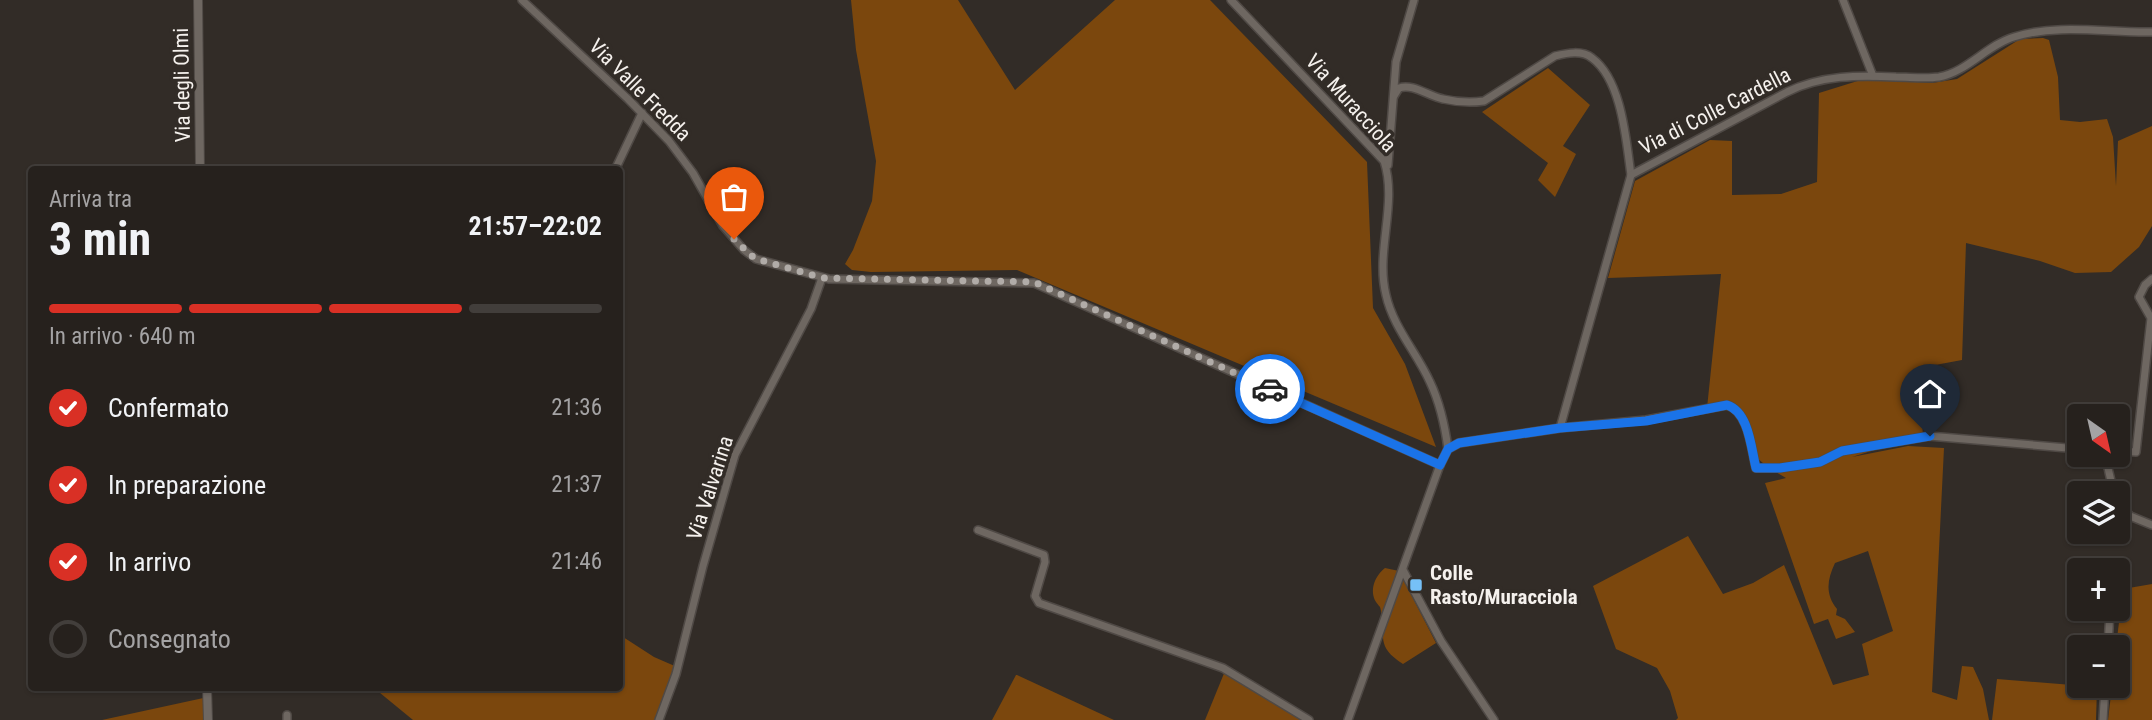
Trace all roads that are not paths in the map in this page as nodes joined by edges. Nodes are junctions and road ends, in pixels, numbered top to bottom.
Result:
1 (198, 0) edge
2 (522, 0) edge
3 (1231, 0) edge
4 (1414, 0) edge
5 (1843, 0) edge
6 (2152, 32) edge
7 (1873, 76) junction
8 (1394, 96) junction
9 (642, 113) junction
10 (200, 166) edge
11 (617, 166) edge
12 (1387, 169) junction
13 (1631, 175) junction
14 (822, 278) junction
15 (2152, 279) edge
16 (1560, 428) junction
17 (2067, 448) edge
18 (1448, 449) junction
19 (2130, 452) edge
20 (1440, 465) junction
21 (2130, 516) edge
22 (2152, 525) edge
23 (978, 530) dead end
24 (1403, 570) junction
25 (207, 691) edge
26 (2104, 698) edge
27 (208, 720) edge
28 (659, 720) edge
29 (1309, 720) edge
30 (1348, 720) edge
31 (1494, 720) edge
32 (2103, 720) edge

1 - 10 street, Via degli Olmi
2 - 9 street, Via Valle Fredda
3 - 12 street, Via Muracciola
4 - 8 street
5 - 7 street
6 - 7 street, Via di Colle Cardella
7 - 13 street, Via di Colle Cardella
8 - 12 street
8 - 13 street
9 - 11 street
9 - 14 street, Via Valle Fredda
12 - 18 street, Via Muracciola
13 - 16 street, Via di Colle Cardella
14 - 20 street, Via Valle Fredda
14 - 28 street, Via Valvarina
15 - 19 street
16 - 17 street
16 - 18 street
18 - 20 street
20 - 24 street
21 - 22 street
23 - 29 street
24 - 30 street
24 - 31 street
25 - 27 street
26 - 32 street

